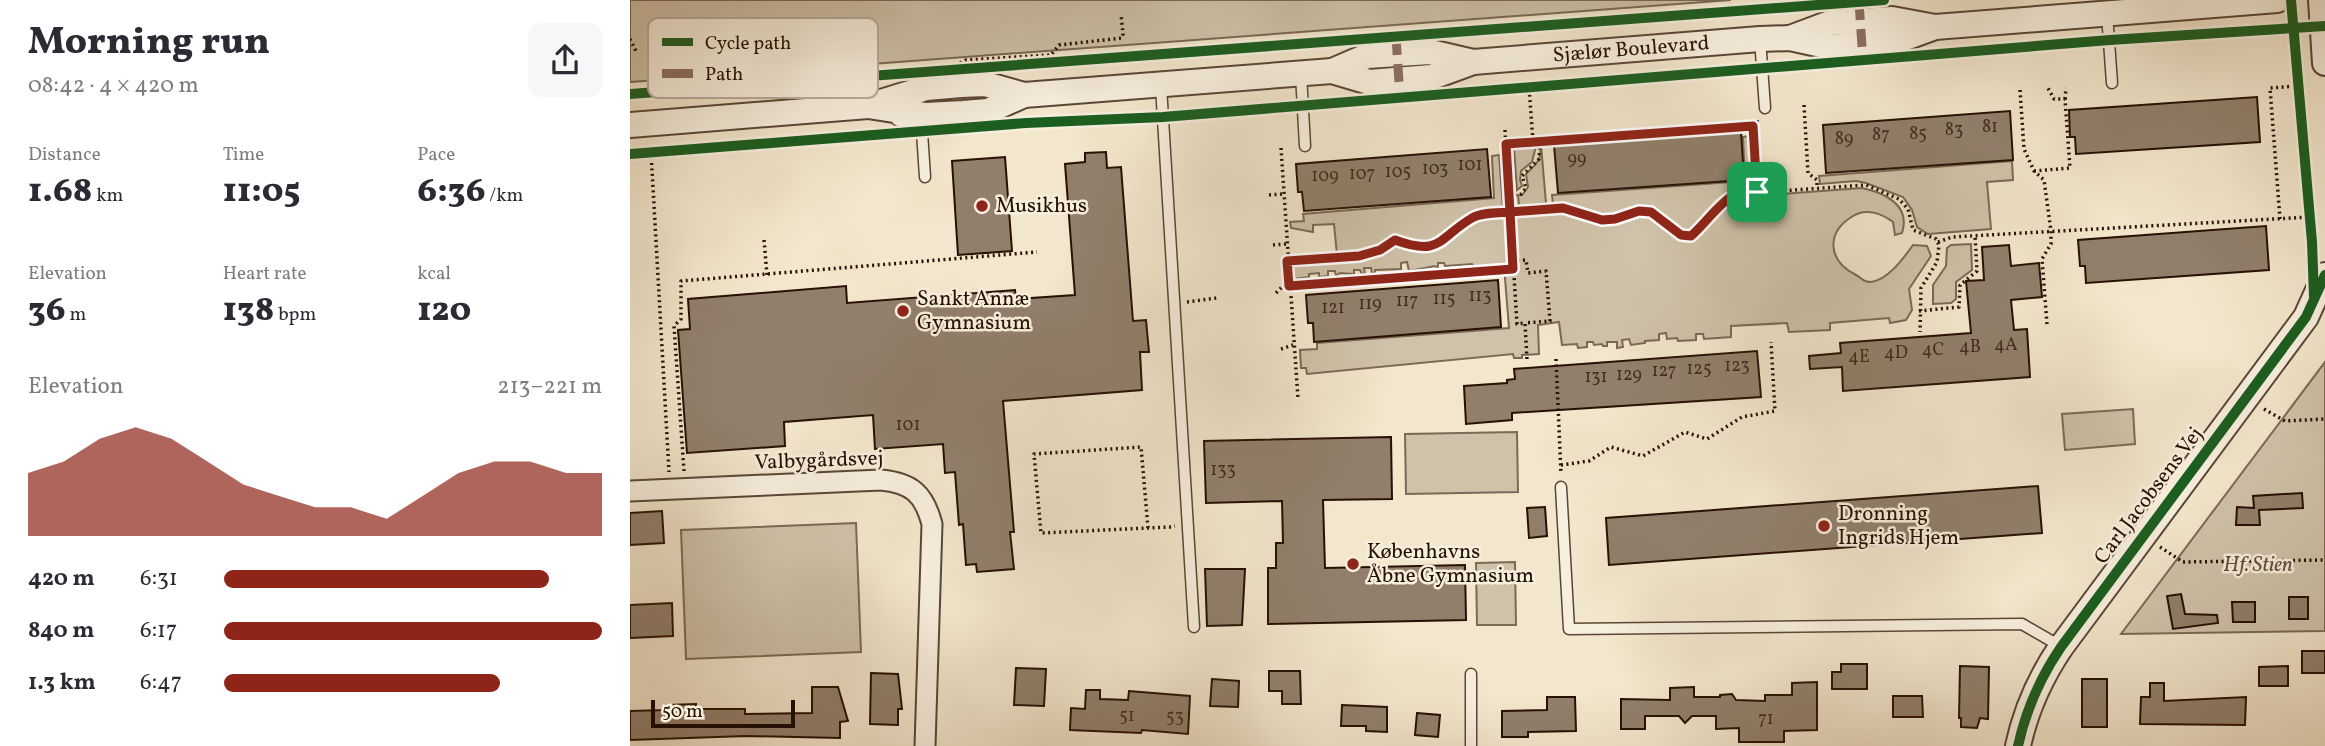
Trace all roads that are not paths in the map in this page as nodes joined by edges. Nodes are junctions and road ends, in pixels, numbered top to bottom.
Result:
1 (2277, 0) edge
2 (2321, 0) edge
3 (2107, 13) junction
4 (1760, 39) junction
5 (2325, 63) edge
6 (1301, 74) junction
7 (2112, 83) dead end
8 (1161, 85) junction
9 (868, 106) junction
10 (1765, 108) dead end
11 (630, 125) edge
12 (1305, 146) dead end
13 (925, 177) dead end
14 (2325, 275) edge
15 (1561, 486) road end
16 (630, 491) edge
17 (1194, 628) dead end
18 (2061, 647) junction
19 (1471, 674) dead end
20 (925, 746) edge
21 (1471, 746) edge
22 (2018, 746) edge

1 - 3 street, Sjælør Boulevard
2 - 5 street
3 - 4 street, Sjælør Boulevard
3 - 7 lane
4 - 6 street, Sjælør Boulevard
4 - 10 lane
6 - 8 street, Sjælør Boulevard
6 - 12 lane
8 - 9 street, Sjælør Boulevard
8 - 17 lane
9 - 11 street, Sjælør Boulevard
9 - 13 lane
14 - 18 street, Carl Jacobsens Vej
15 - 18 lane
16 - 20 street, Valbygårdsvej
18 - 22 street, Carl Jacobsens Vej
19 - 21 lane

